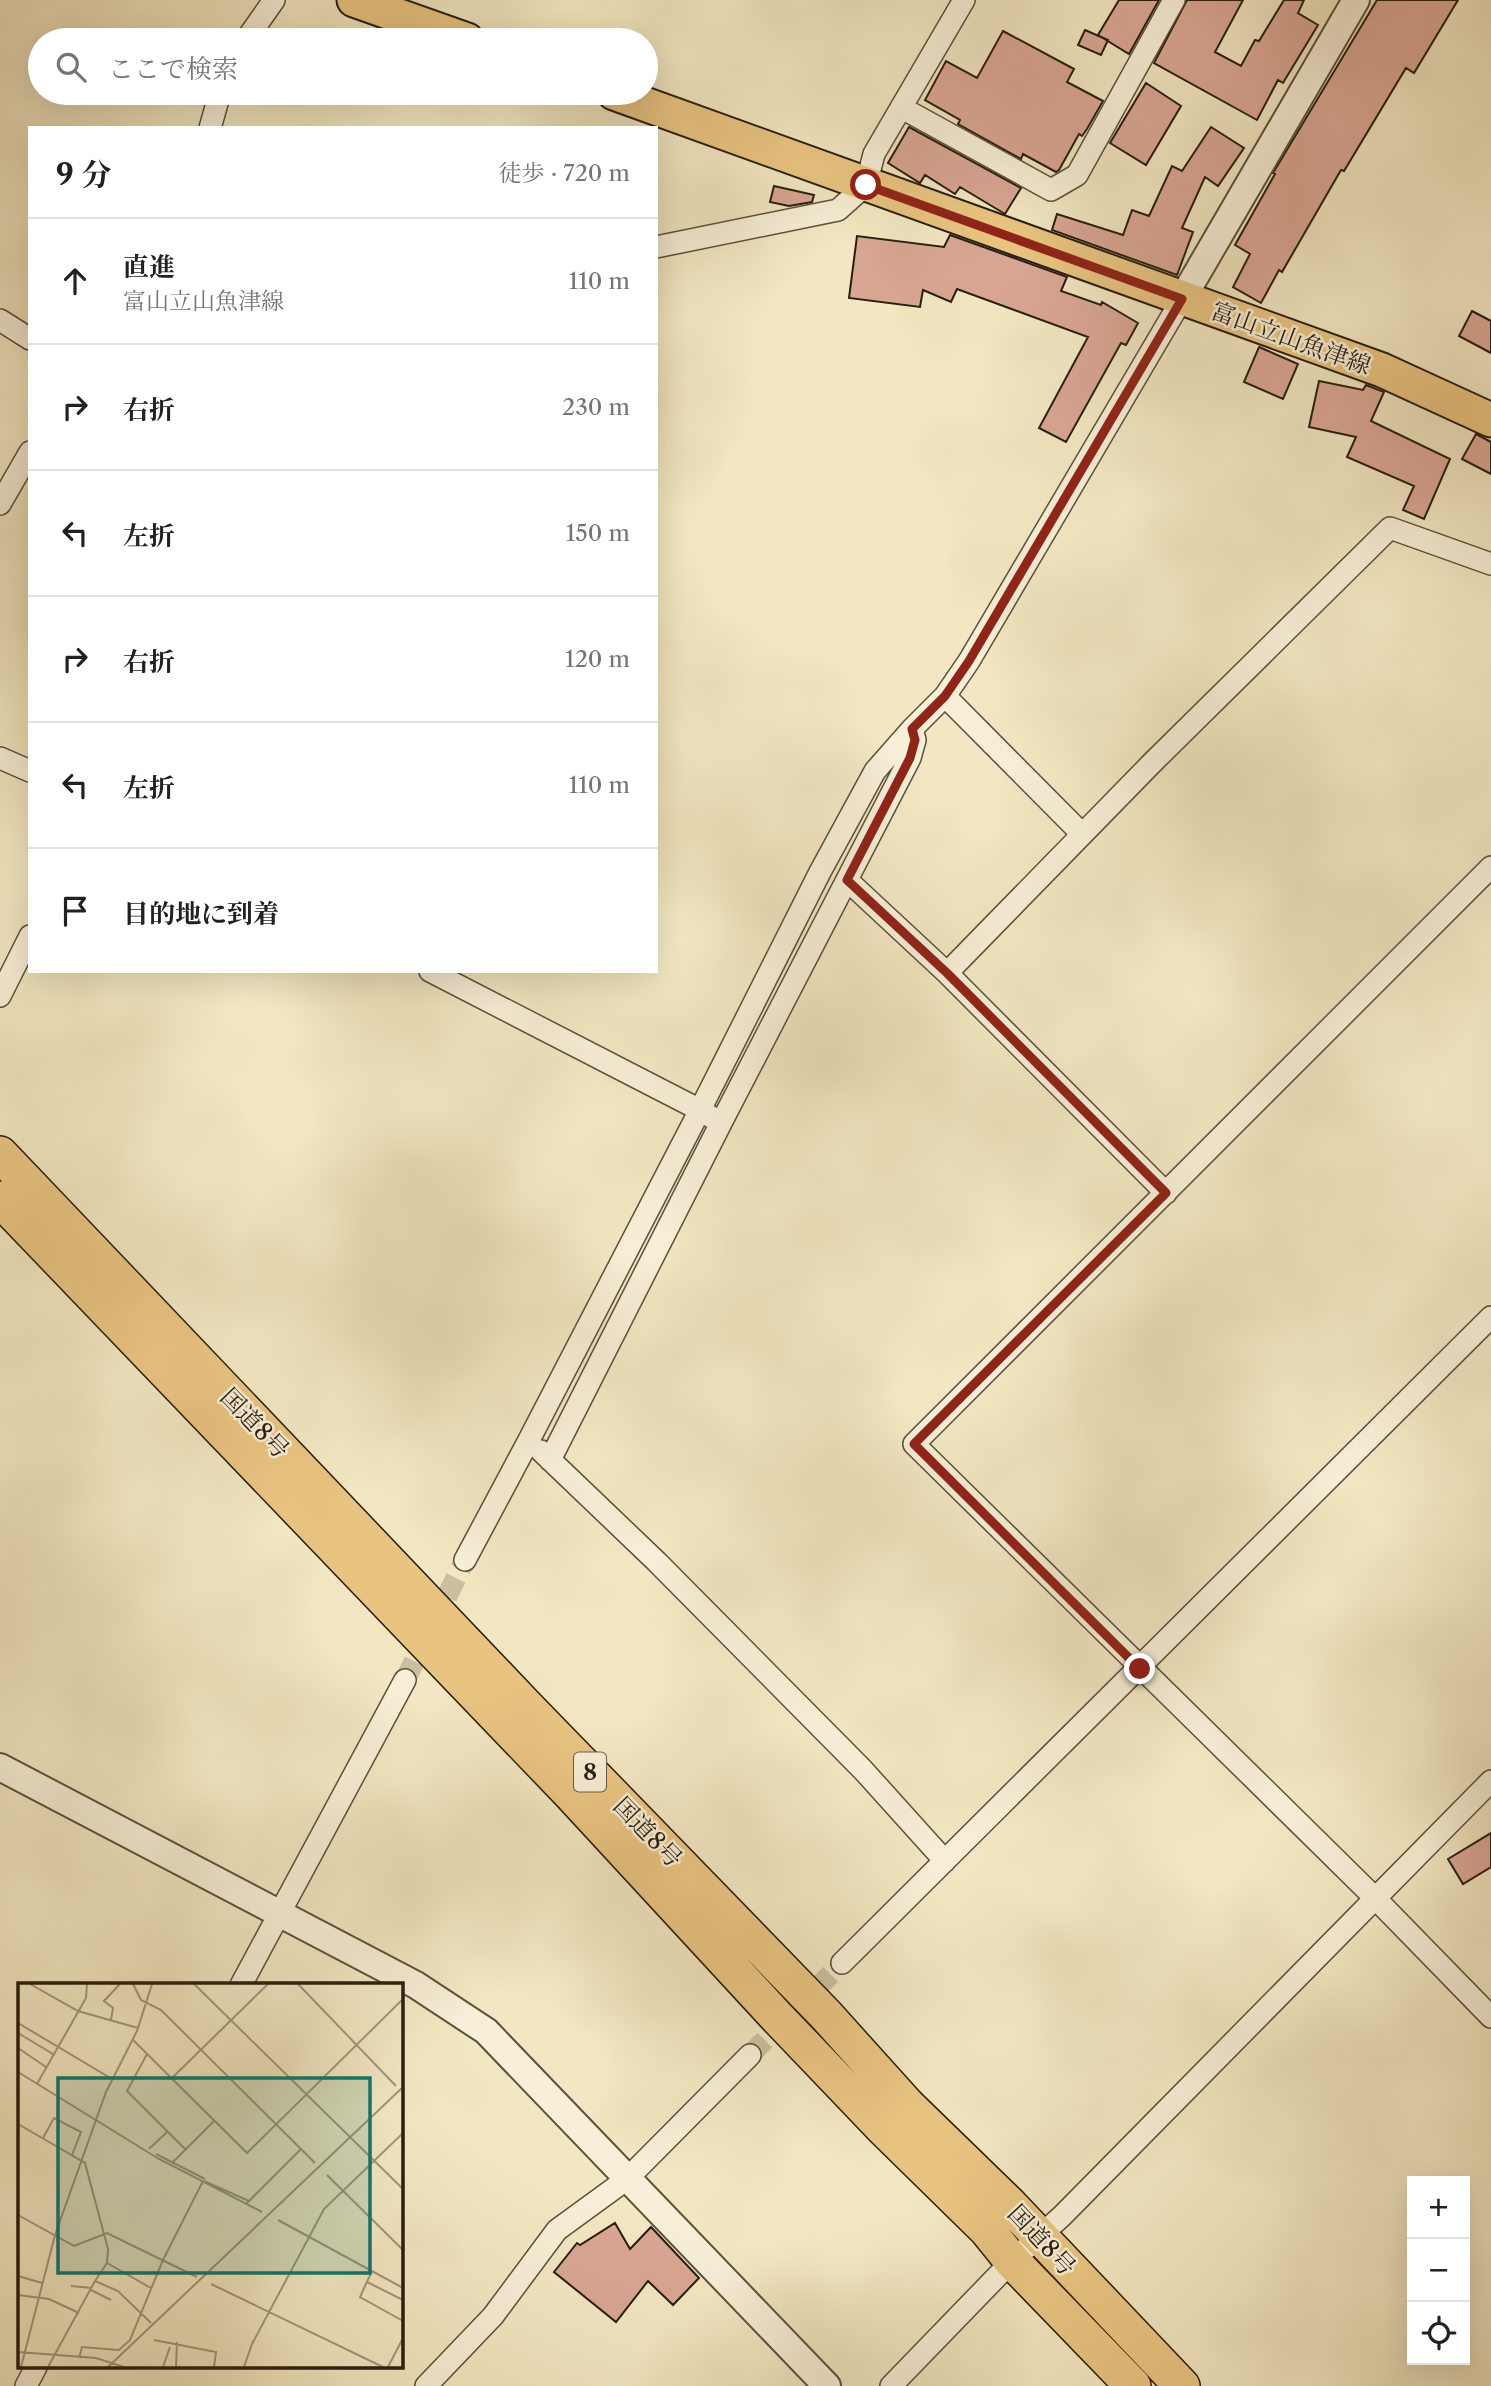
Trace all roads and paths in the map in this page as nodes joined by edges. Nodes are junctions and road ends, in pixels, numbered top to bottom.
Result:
1 (274, 0) edge
2 (354, 0) edge
3 (964, 0) edge
4 (1174, 0) edge
5 (1356, 0) edge
6 (254, 28) edge
7 (433, 28) edge
8 (217, 105) edge
9 (647, 105) edge
10 (902, 108) junction
11 (211, 126) edge
12 (866, 185) junction
13 (658, 247) edge
14 (1182, 299) junction
15 (0, 320) edge
16 (28, 338) edge
17 (1489, 414) edge
18 (28, 455) edge
19 (0, 504) edge
20 (1491, 564) edge
21 (945, 696) junction
22 (912, 729) junction
23 (0, 758) edge
24 (28, 770) edge
25 (1082, 834) junction
26 (1490, 870) edge
27 (847, 880) junction
28 (28, 940) edge
29 (434, 973) edge
30 (947, 973) junction
31 (0, 996) edge
32 (700, 1110) junction
33 (721, 1123) junction
34 (0, 1154) edge
35 (1166, 1193) junction
36 (0, 1199) edge
37 (1491, 1317) edge
38 (529, 1440) junction
39 (550, 1460) junction
40 (465, 1560) tunnel mouth
41 (1140, 1669) junction
42 (405, 1681) tunnel mouth
43 (0, 1767) edge
44 (1491, 1781) edge
45 (944, 1861) junction
46 (1376, 1898) junction
47 (280, 1913) junction
48 (842, 1963) tunnel mouth
49 (242, 1983) edge
50 (1491, 2017) edge
51 (750, 2055) tunnel mouth
52 (627, 2179) junction
53 (1039, 2237) junction
54 (1012, 2261) junction
55 (35, 2368) edge
56 (26, 2386) edge
57 (426, 2386) edge
58 (827, 2386) edge
59 (891, 2386) edge
60 (1133, 2386) edge
61 (1182, 2386) edge

1 - 6 street
2 - 7 main road
3 - 10 street
4 - 10 street
5 - 14 street
8 - 11 street
9 - 12 main road, 富山立山魚津線
10 - 12 street
12 - 13 street
12 - 14 main road, 富山立山魚津線
14 - 17 main road, 富山立山魚津線
14 - 21 street
15 - 16 street
18 - 19 street
20 - 25 street
21 - 22 street
21 - 25 street
22 - 27 street
22 - 32 street
23 - 24 street
25 - 30 street
26 - 35 street
27 - 30 street
27 - 33 street
28 - 31 street
29 - 32 street
30 - 35 street
32 - 33 street
32 - 38 street
33 - 39 street
34 - 53 highway, 国道8号 / 8
35 - 41 street
36 - 54 highway, 国道8号 / 8
37 - 41 street
38 - 39 street
38 - 40 street
39 - 45 street
41 - 45 street
41 - 46 street
42 - 47 street
43 - 47 street
44 - 46 street
45 - 48 street
46 - 50 street
46 - 53 street
47 - 49 street
47 - 52 street
51 - 52 street
52 - 57 street
52 - 58 street
53 - 54 street
53 - 61 highway, 国道8号 / 8
54 - 59 street
54 - 60 highway, 国道8号 / 8
55 - 56 street

